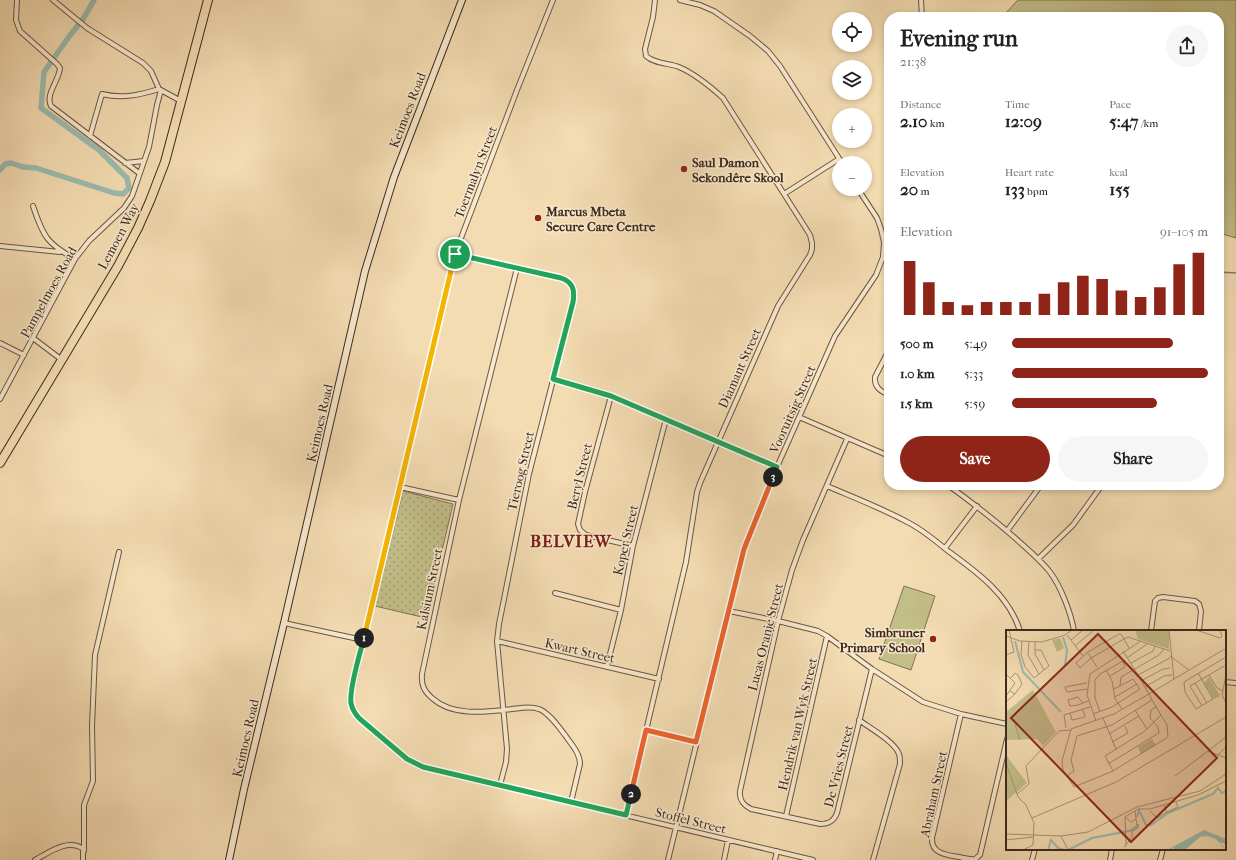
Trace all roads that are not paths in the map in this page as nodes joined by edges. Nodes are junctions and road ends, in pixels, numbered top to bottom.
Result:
1 (17, 0) edge
2 (53, 0) edge
3 (208, 0) edge
4 (462, 0) edge
5 (553, 0) edge
6 (655, 0) edge
7 (680, 0) edge
8 (921, 0) edge
9 (922, 12) edge
10 (160, 90) junction
11 (181, 101) junction
12 (90, 136) junction
13 (838, 156) edge
14 (144, 161) junction
15 (125, 163) junction
16 (832, 166) edge
17 (139, 173) junction
18 (784, 194) junction
19 (863, 196) edge
20 (32, 206) dead end
21 (884, 236) edge
22 (0, 246) edge
23 (62, 252) junction
24 (884, 253) edge
25 (455, 254) junction
26 (75, 259) junction
27 (517, 268) junction
28 (34, 338) junction
29 (0, 343) edge
30 (24, 355) junction
31 (62, 360) junction
32 (884, 360) edge
33 (553, 379) junction
34 (884, 392) edge
35 (611, 396) junction
36 (0, 399) edge
37 (799, 417) junction
38 (666, 419) junction
39 (847, 439) junction
40 (718, 442) junction
41 (884, 454) edge
42 (0, 463) edge
43 (777, 467) junction
44 (827, 486) junction
45 (400, 487) junction
46 (955, 490) edge
47 (1037, 490) edge
48 (1098, 490) edge
49 (458, 500) junction
50 (977, 506) junction
51 (1008, 531) junction
52 (633, 546) junction
53 (945, 548) junction
54 (119, 552) dead end
55 (1038, 559) junction
56 (555, 593) dead end
57 (620, 610) junction
58 (729, 611) junction
59 (778, 621) junction
60 (284, 623) junction
61 (1020, 630) edge
62 (1074, 630) edge
63 (1151, 630) edge
64 (1199, 630) edge
65 (827, 636) junction
66 (363, 640) junction
67 (497, 641) junction
68 (607, 666) junction
69 (872, 669) junction
70 (659, 679) junction
71 (1226, 682) edge
72 (1236, 683) edge
73 (352, 707) joint
74 (503, 710) junction
75 (961, 714) junction
76 (859, 720) junction
77 (1006, 724) edge
78 (646, 730) junction
79 (696, 742) junction
80 (1005, 756) edge
81 (500, 785) junction
82 (571, 802) junction
83 (626, 815) junction
84 (786, 816) junction
85 (676, 827) junction
86 (728, 840) junction
87 (1035, 850) edge
88 (1112, 850) edge
89 (1162, 850) edge
90 (777, 851) junction
91 (84, 856) edge
92 (35, 860) edge
93 (229, 860) edge
94 (668, 860) edge
95 (724, 860) edge
96 (775, 860) edge
97 (813, 860) edge
98 (873, 860) edge
99 (1032, 860) edge
100 (1110, 860) edge
101 (1160, 860) edge

1 - 12 street
2 - 10 street
3 - 11 highway, Lemoen Way
4 - 60 street, Keimoes Road
5 - 25 street, Toermalyn Street
6 - 18 street, Diamant Street
7 - 13 street
8 - 9 street
10 - 11 street
10 - 12 street
10 - 14 street, Pampelmoes Road
11 - 31 highway, Lemoen Way
12 - 15 street
14 - 15 street
14 - 17 street, Pampelmoes Road
15 - 17 street
16 - 18 street
17 - 26 street, Pampelmoes Road
18 - 40 street, Diamant Street
19 - 21 street, Vooruitsig Street
20 - 23 street
22 - 23 street
23 - 26 street
24 - 37 street, Vooruitsig Street
25 - 27 street, Tieroog Street
25 - 45 street, Toermalyn Street
26 - 28 street, Pampelmoes Road
27 - 33 street, Tieroog Street
27 - 49 street, Kalsium Street
28 - 30 street, Pampelmoes Road
28 - 31 street
29 - 30 street
30 - 36 street, Pampelmoes Road
31 - 42 highway, Lemoen Way
32 - 34 street
33 - 35 street
33 - 67 street, Tieroog Street
35 - 38 street
35 - 52 street, Beryl Street
37 - 39 street
37 - 43 street, Vooruitsig Street
38 - 40 street
38 - 52 street, Koper Street
39 - 41 street
39 - 44 street, Lucas Oranje Street
40 - 43 street
40 - 70 street, Diamant Street
43 - 58 street, Vooruitsig Street
44 - 53 street
44 - 59 street, Lucas Oranje Street
45 - 49 street
45 - 66 street, Toermalyn Street
46 - 50 street
47 - 51 street
48 - 55 street
49 - 74 street, Kalsium Street
50 - 51 street
50 - 53 street
51 - 55 street
52 - 57 street, Koper Street
53 - 61 street
54 - 91 street
55 - 62 street
56 - 57 street
57 - 68 street, Koper Street
58 - 59 street
58 - 79 street, Vooruitsig Street
59 - 65 street
59 - 84 street, Lucas Oranje Street
60 - 66 street
60 - 93 street, Keimoes Road
63 - 64 street
65 - 69 street
65 - 84 street, Hendrik van Wyk Street
66 - 73 street, Toermalyn Street
67 - 68 street, Kwart Street
67 - 74 street, Tieroog Street
68 - 70 street, Kwart Street
69 - 75 street
69 - 76 street, De Vries Street
70 - 78 street, Diamant Street
71 - 72 street
73 - 81 street, Stoffel Street
74 - 81 street, Tieroog Street
74 - 82 street, Kalsium Street
75 - 77 street
75 - 80 street, Abraham Street
76 - 84 street, De Vries Street
76 - 98 street
78 - 79 street
78 - 83 street, Diamant Street
79 - 85 street, Vooruitsig Street
81 - 82 street, Stoffel Street
82 - 83 street, Stoffel Street
83 - 85 street, Stoffel Street
85 - 86 street, Stoffel Street
85 - 94 street, Vooruitsig Street
86 - 90 street, Stoffel Street
86 - 95 street
87 - 99 street
88 - 100 street
89 - 101 street
90 - 96 street
90 - 97 street, Stoffel Street
91 - 92 street

